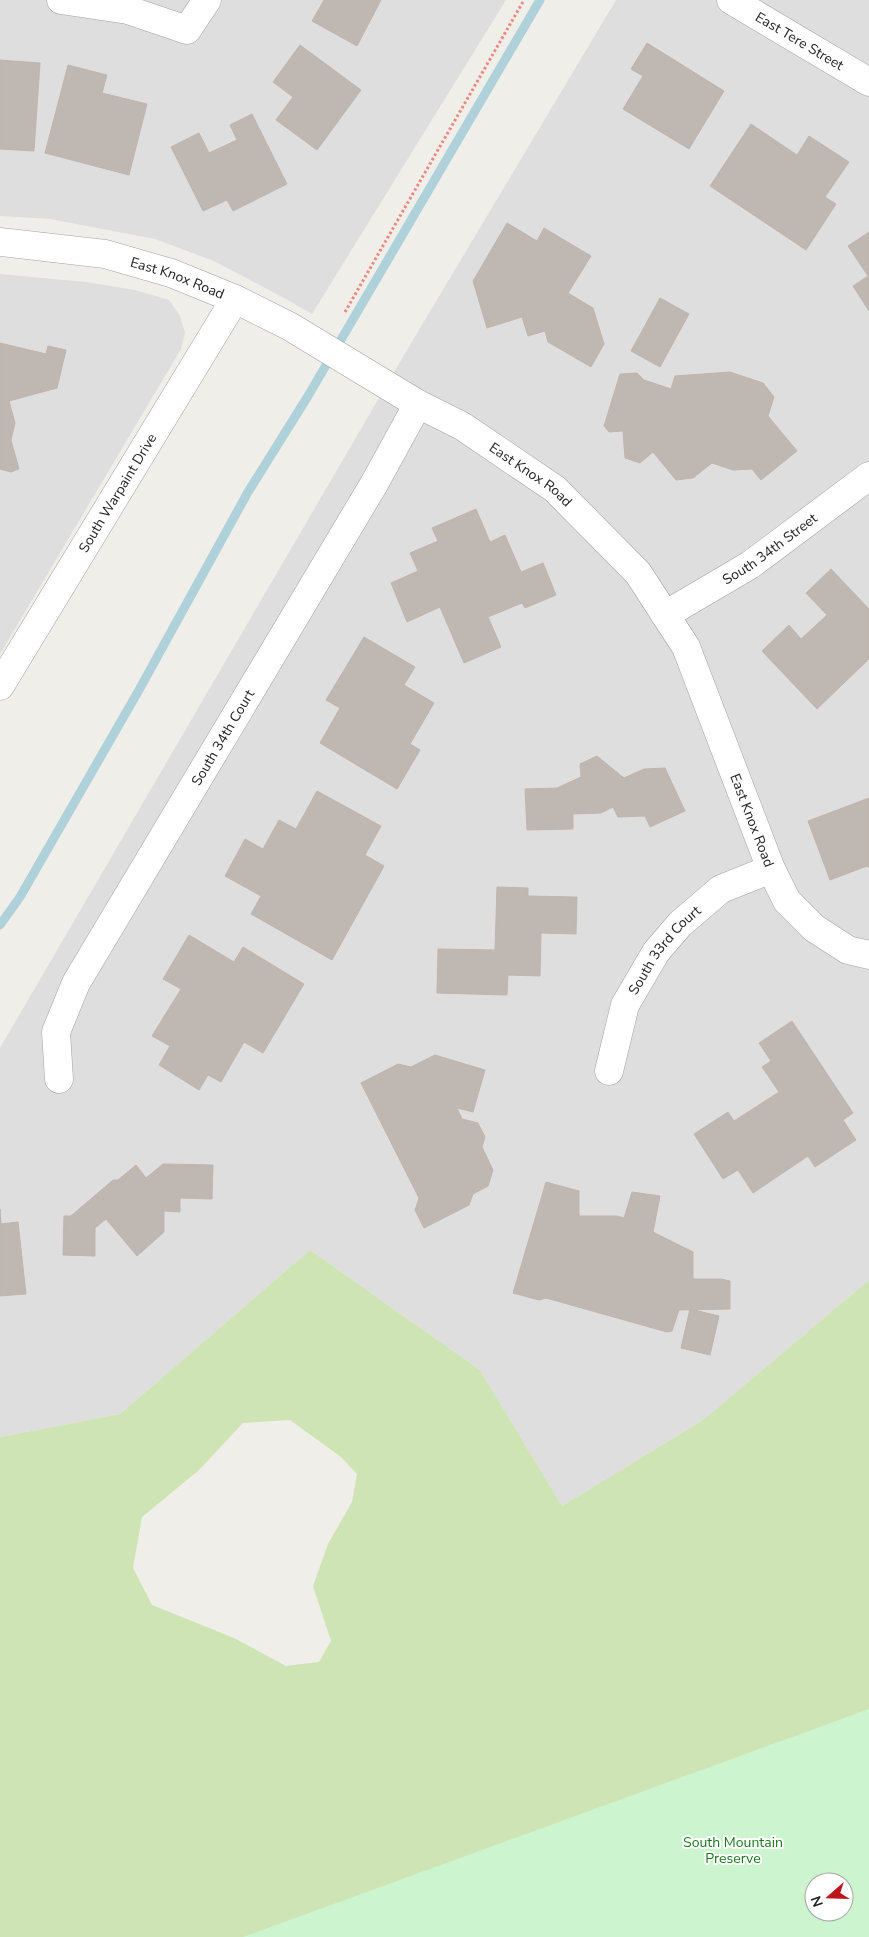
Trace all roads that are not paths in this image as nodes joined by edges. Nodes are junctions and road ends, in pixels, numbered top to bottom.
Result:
1 (61, 0) edge
2 (207, 0) edge
3 (731, 0) edge
4 (869, 82) edge
5 (0, 242) edge
6 (236, 299) junction
7 (418, 404) junction
8 (869, 476) edge
9 (665, 615) junction
10 (0, 686) edge
11 (771, 869) junction
12 (859, 952) edge
13 (609, 1071) dead end
14 (59, 1079) dead end

1 - 2 street
3 - 4 street, East Tere Street
5 - 6 street, East Knox Road
6 - 7 street, East Knox Road
6 - 10 street, South Warpaint Drive
7 - 9 street, East Knox Road
7 - 14 street, South 34th Court
8 - 9 street, South 34th Street
9 - 11 street, East Knox Road
11 - 12 street, East Knox Road
11 - 13 street, South 33rd Court

